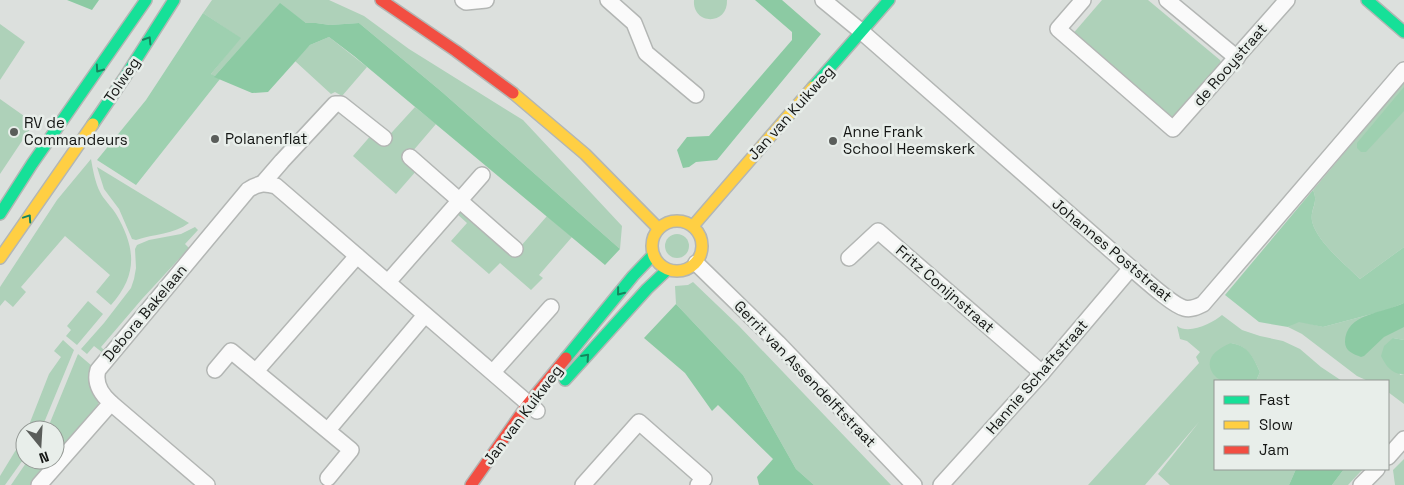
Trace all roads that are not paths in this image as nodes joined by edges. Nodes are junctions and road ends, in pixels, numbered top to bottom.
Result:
1 (146, 0) edge
2 (174, 0) edge
3 (382, 0) edge
4 (463, 0) edge
5 (486, 0) edge
6 (608, 0) edge
7 (824, 0) edge
8 (889, 0) edge
9 (1083, 0) edge
10 (1167, 0) edge
11 (1287, 0) edge
12 (1367, 0) edge
13 (862, 32) junction
14 (1404, 32) edge
15 (1237, 58) junction
16 (1404, 70) edge
17 (696, 95) dead end
18 (384, 138) dead end
19 (410, 157) dead end
20 (482, 176) dead end
21 (264, 183) junction
22 (460, 200) junction
23 (0, 214) edge
24 (693, 226) junction
25 (658, 228) junction
26 (515, 249) dead end
27 (653, 255) junction
28 (356, 256) junction
29 (0, 258) edge
30 (850, 258) dead end
31 (696, 263) junction
32 (1131, 268) junction
33 (667, 270) junction
34 (388, 282) junction
35 (551, 306) dead end
36 (425, 316) junction
37 (215, 370) dead end
38 (256, 371) junction
39 (493, 372) junction
40 (1042, 373) junction
41 (558, 388) dead end
42 (111, 403) junction
43 (537, 406) junction
44 (328, 430) junction
45 (1404, 439) edge
46 (1389, 456) edge
47 (1376, 470) edge
48 (328, 478) dead end
49 (204, 484) edge
50 (1363, 484) edge
51 (39, 485) edge
52 (472, 485) edge
53 (583, 485) edge
54 (698, 485) edge
55 (914, 485) edge
56 (941, 485) edge

1 -> 23 street, Tolweg
29 -> 2 street, Tolweg
3 - 25 street
4 - 5 street
6 - 17 street
7 - 13 street, Johannes Poststraat
8 - 13 street, Jan van Kuikweg
9 - 15 street, de Rooystraat
10 - 15 street
11 - 15 street, de Rooystraat
12 - 14 street
13 - 24 street, Jan van Kuikweg
13 - 32 street, Johannes Poststraat
16 - 32 street, Johannes Poststraat
18 - 21 street
19 - 22 street
20 - 22 street
21 - 28 street
21 - 42 street, Debora Bakelaan
22 - 26 street
22 - 34 street
24 - 25 street
24 - 31 street
25 - 27 street
27 - 33 street
27 -> 43 street, Jan van Kuikweg
28 - 34 street
28 - 38 street
30 - 40 street, Fritz Conijnstraat
31 - 33 street
31 - 55 street, Gerrit van Assendelftstraat
32 - 40 street, Hannie Schaftstraat
41 -> 33 street, Jan van Kuikweg
34 - 36 street
35 - 39 street
36 - 39 street
36 - 44 street
37 - 38 street
38 - 44 street
39 - 43 street
40 - 56 street, Hannie Schaftstraat
42 - 49 street, Debora Bakelaan
42 - 51 street
43 - 52 street, Jan van Kuikweg
44 - 48 street
45 - 46 street
47 - 50 street
53 - 54 street

